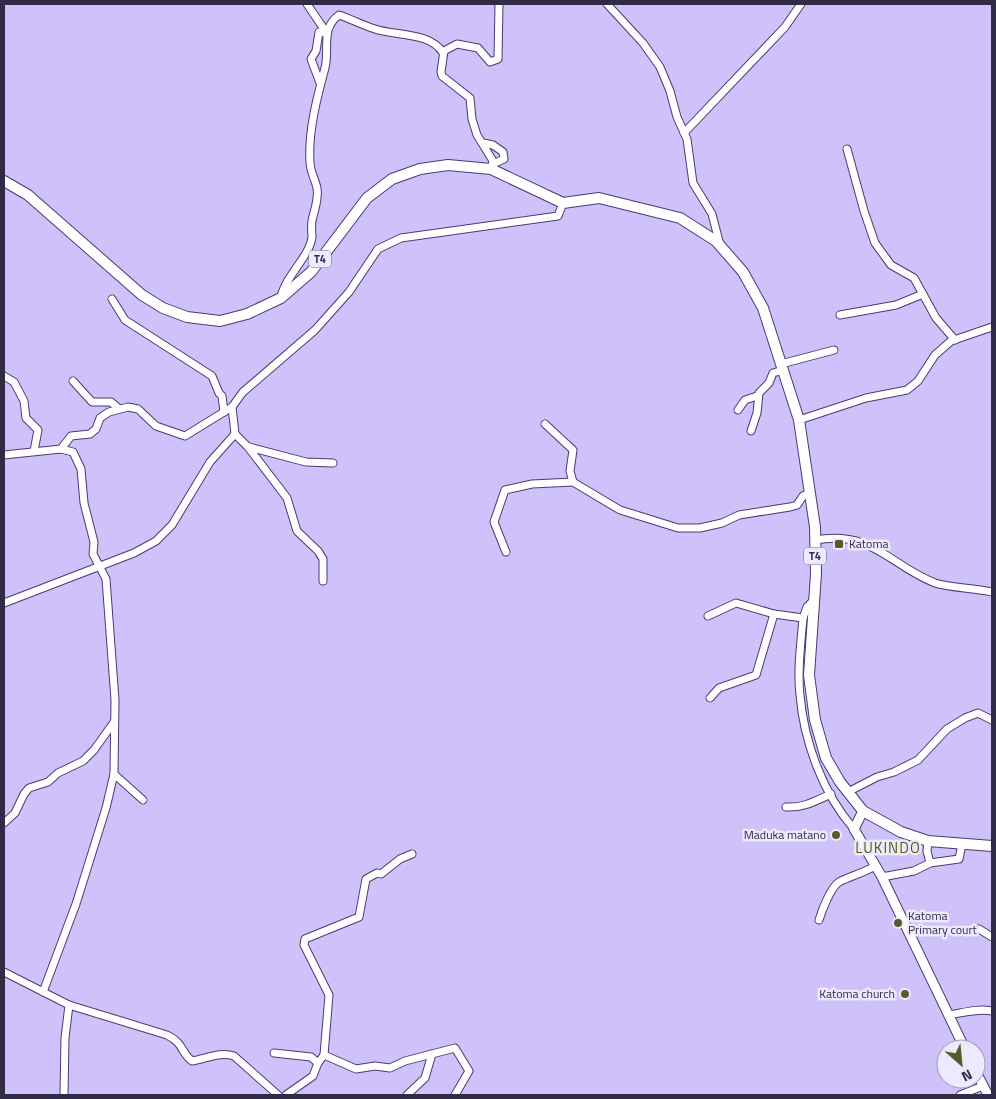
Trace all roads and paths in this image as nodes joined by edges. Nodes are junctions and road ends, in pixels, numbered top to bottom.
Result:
1 (307, 4) edge
2 (499, 4) edge
3 (504, 4) edge
4 (607, 4) edge
5 (801, 4) edge
6 (497, 13) junction
7 (326, 33) junction
8 (443, 53) junction
9 (320, 83) junction
10 (684, 133) junction
11 (483, 143) junction
12 (847, 149) dead end
13 (492, 166) junction
14 (4, 181) edge
15 (564, 203) junction
16 (720, 245) junction
17 (923, 294) junction
18 (281, 298) junction
19 (112, 299) dead end
20 (840, 315) dead end
21 (992, 327) edge
22 (955, 340) junction
23 (834, 350) dead end
24 (782, 367) junction
25 (4, 376) edge
26 (73, 381) dead end
27 (757, 396) junction
28 (232, 407) junction
29 (118, 408) junction
30 (738, 410) dead end
31 (224, 412) junction
32 (799, 420) junction
33 (545, 424) dead end
34 (751, 431) dead end
35 (234, 434) junction
36 (248, 447) junction
37 (61, 449) junction
38 (34, 451) junction
39 (4, 455) edge
40 (333, 463) dead end
41 (573, 482) junction
42 (810, 493) junction
43 (815, 540) junction
44 (506, 552) dead end
45 (99, 567) junction
46 (324, 581) dead end
47 (992, 592) edge
48 (814, 600) junction
49 (4, 603) edge
50 (774, 614) junction
51 (708, 616) dead end
52 (803, 618) junction
53 (710, 698) dead end
54 (992, 720) edge
55 (114, 722) junction
56 (114, 774) junction
57 (848, 792) junction
58 (830, 794) junction
59 (143, 800) dead end
60 (786, 807) dead end
61 (863, 811) junction
62 (4, 823) edge
63 (854, 829) junction
64 (928, 841) junction
65 (962, 844) junction
66 (992, 846) edge
67 (412, 854) dead end
68 (930, 862) junction
69 (875, 866) junction
70 (882, 877) junction
71 (819, 920) dead end
72 (978, 929) dead end
73 (992, 937) edge
74 (4, 972) edge
75 (43, 992) junction
76 (69, 1005) junction
77 (992, 1011) edge
78 (948, 1014) junction
79 (959, 1039) edge
80 (274, 1053) dead end
81 (432, 1054) junction
82 (324, 1055) junction
83 (318, 1063) junction
84 (987, 1091) edge
85 (64, 1095) edge
86 (278, 1095) edge
87 (286, 1095) edge
88 (407, 1095) edge
89 (455, 1095) edge
90 (960, 1095) edge

1 - 7 street
2 - 6 street
3 - 6 street
4 - 10 street
5 - 10 street
6 - 8 street
7 - 8 street
7 - 9 street
7 - 9 street
8 - 11 street
9 - 18 street
10 - 16 street
11 - 13 street
11 - 13 street
12 - 17 street
13 - 15 highway, T4
13 - 18 highway, T4
14 - 18 highway, T4
15 - 16 highway, T4
15 - 28 street
16 - 24 highway, T4
17 - 20 street
17 - 22 street
19 - 31 street
21 - 22 street
22 - 32 street
23 - 24 street
24 - 27 street
24 - 32 highway, T4
25 - 38 street
26 - 29 street
27 - 30 street
27 - 34 street
28 - 31 street
28 - 35 street
29 - 31 street
29 - 37 street
32 - 42 highway, T4
33 - 41 street
35 - 36 street
35 - 45 street
36 - 40 street
36 - 46 street
37 - 38 street
37 - 45 street
38 - 39 street
41 - 42 street
41 - 44 street
42 - 43 highway, T4
43 - 47 street
43 - 48 highway, T4
45 - 49 street
45 - 55 street
48 - 52 street
48 - 57 highway, T4
50 - 51 street
50 - 52 street
50 - 53 street
52 - 58 street
54 - 57 street
55 - 56 street
55 - 62 street
56 - 59 street
56 - 75 street
57 - 61 highway, T4
58 - 60 street
58 - 63 street
61 - 63 main road
61 - 64 highway, T4
63 - 69 main road
64 - 65 highway, T4
64 - 68 street
65 - 66 highway, T4
65 - 68 street
67 - 82 street
68 - 70 street
69 - 70 main road
69 - 71 street
70 - 78 main road
72 - 73 street
74 - 75 street
75 - 76 street
76 - 85 street
76 - 86 street
77 - 78 street
78 - 79 main road
80 - 83 street
81 - 82 street
81 - 88 street
81 - 89 street
82 - 83 street
83 - 87 street
84 - 90 street

